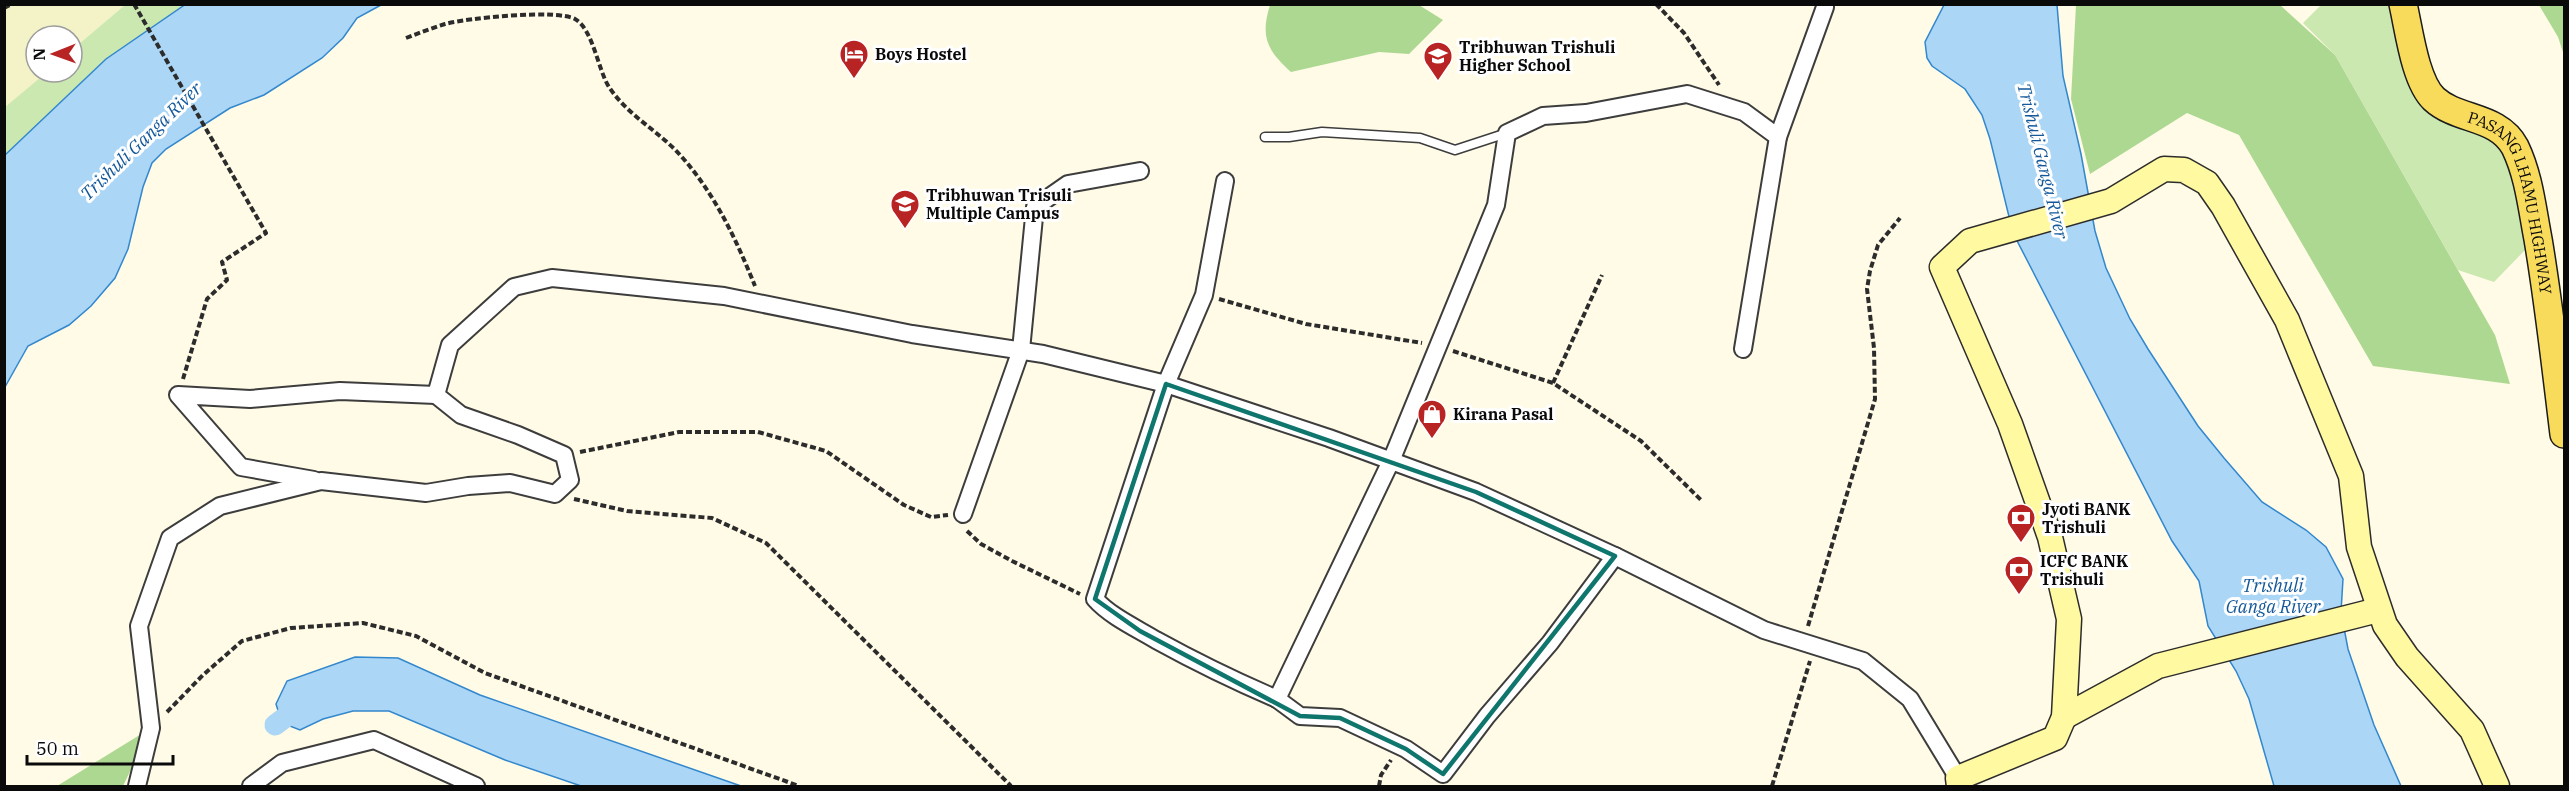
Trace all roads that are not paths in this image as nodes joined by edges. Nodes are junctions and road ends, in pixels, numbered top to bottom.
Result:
1 (2403, 4) edge
2 (1825, 7) dead end
3 (1506, 133) junction
4 (1265, 137) dead end
5 (1778, 137) junction
6 (1140, 171) dead end
7 (1225, 181) dead end
8 (1743, 349) dead end
9 (1020, 350) junction
10 (1166, 384) junction
11 (436, 395) junction
12 (2565, 434) edge
13 (1391, 461) junction
14 (321, 481) junction
15 (964, 522) road end
16 (1615, 556) junction
17 (2372, 611) junction
18 (1277, 699) junction
19 (2064, 717) junction
20 (1958, 782) edge
21 (137, 786) edge
22 (251, 786) edge
23 (476, 786) edge
24 (2497, 786) edge

1 - 12 main road, PASANG LHAMU HIGHWAY
2 - 5 street
3 - 4 lane
3 - 5 street
3 - 13 street
5 - 8 street
6 - 9 street
7 - 10 street
9 - 10 street
9 - 11 street
9 - 15 street
10 - 13 street
10 - 18 street
11 - 14 street
11 - 14 street
13 - 16 street
13 - 18 street
14 - 21 street
16 - 18 street
16 - 20 street
17 - 19 street
17 - 19 street
17 - 24 street
19 - 20 street
22 - 23 street

